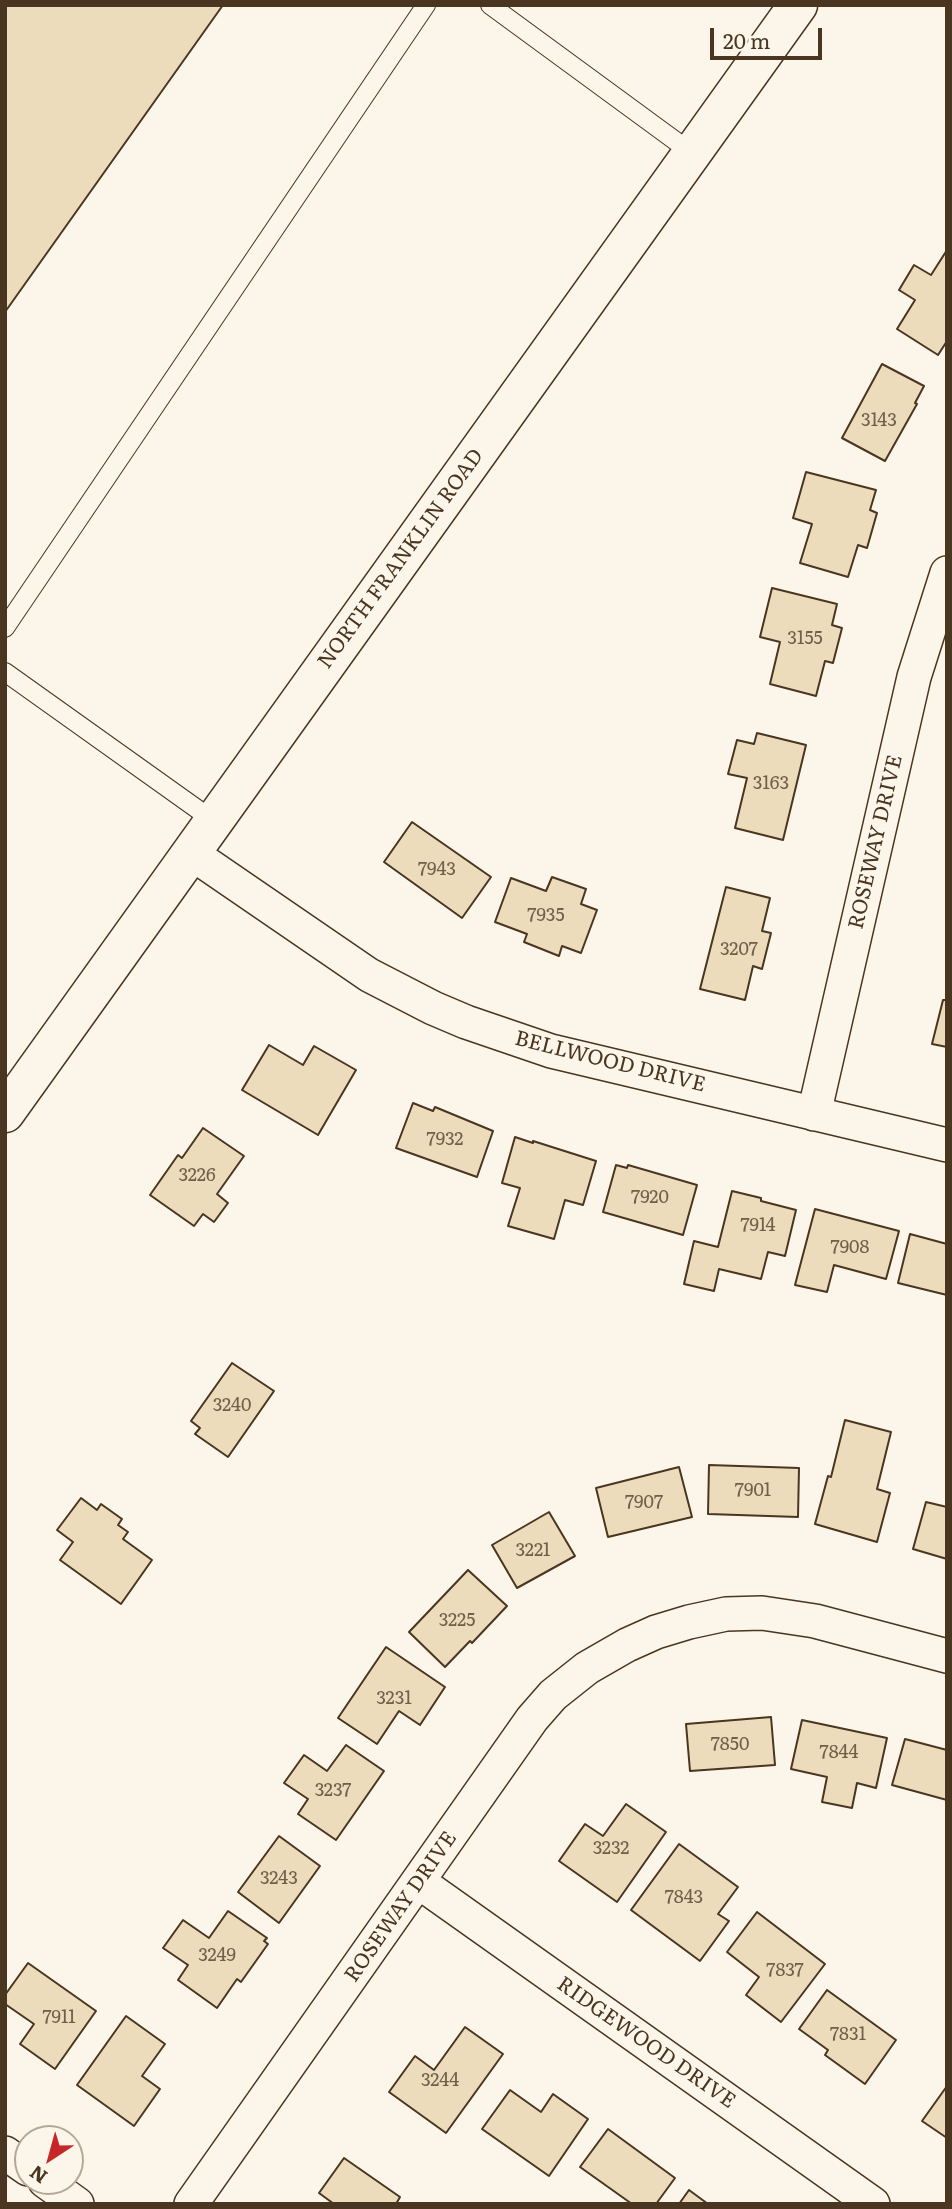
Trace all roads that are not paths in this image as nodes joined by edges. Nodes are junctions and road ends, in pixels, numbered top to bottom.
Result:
1 (426, 5) edge
2 (491, 5) edge
3 (797, 5) edge
4 (692, 153) junction
5 (947, 573) edge
6 (5, 628) edge
7 (5, 672) edge
8 (214, 821) junction
9 (191, 853) junction
10 (5, 1113) edge
11 (814, 1114) junction
12 (947, 1145) edge
13 (947, 1657) edge
14 (419, 1882) junction
15 (191, 2204) edge
16 (873, 2204) edge

1 - 6 lane
2 - 4 lane
3 - 4 main road, NORTH FRANKLIN ROAD
4 - 8 main road, NORTH FRANKLIN ROAD
5 - 11 street, ROSEWAY DRIVE
7 - 8 lane
8 - 9 main road, NORTH FRANKLIN ROAD
9 - 10 main road, NORTH FRANKLIN ROAD
9 - 11 street, BELLWOOD DRIVE
11 - 12 street, BELLWOOD DRIVE
13 - 14 street, ROSEWAY DRIVE
14 - 15 street, ROSEWAY DRIVE
14 - 16 street, RIDGEWOOD DRIVE

